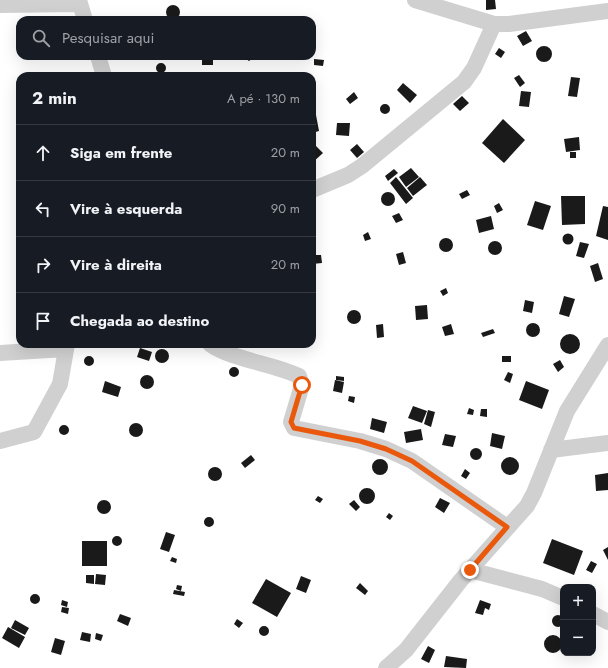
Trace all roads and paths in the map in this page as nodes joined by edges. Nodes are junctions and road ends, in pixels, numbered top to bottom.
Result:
1 (415, 0) edge
2 (79, 2) edge
3 (0, 5) edge
4 (608, 11) edge
5 (84, 16) edge
6 (494, 24) junction
7 (99, 60) edge
8 (103, 72) edge
9 (316, 188) edge
10 (608, 346) edge
11 (47, 348) edge
12 (66, 348) edge
13 (218, 348) edge
14 (0, 353) edge
15 (0, 441) edge
16 (608, 443) edge
17 (550, 450) junction
18 (507, 527) junction
19 (470, 570) junction
20 (560, 597) edge
21 (596, 616) edge
22 (608, 622) edge
23 (386, 668) edge

1 - 6 street
2 - 3 street
2 - 5 street
4 - 6 street
6 - 9 street
7 - 8 street
10 - 17 street
11 - 14 street
12 - 15 street
13 - 18 street
16 - 17 street
17 - 18 street
18 - 19 street
19 - 20 street
19 - 23 street
21 - 22 street

